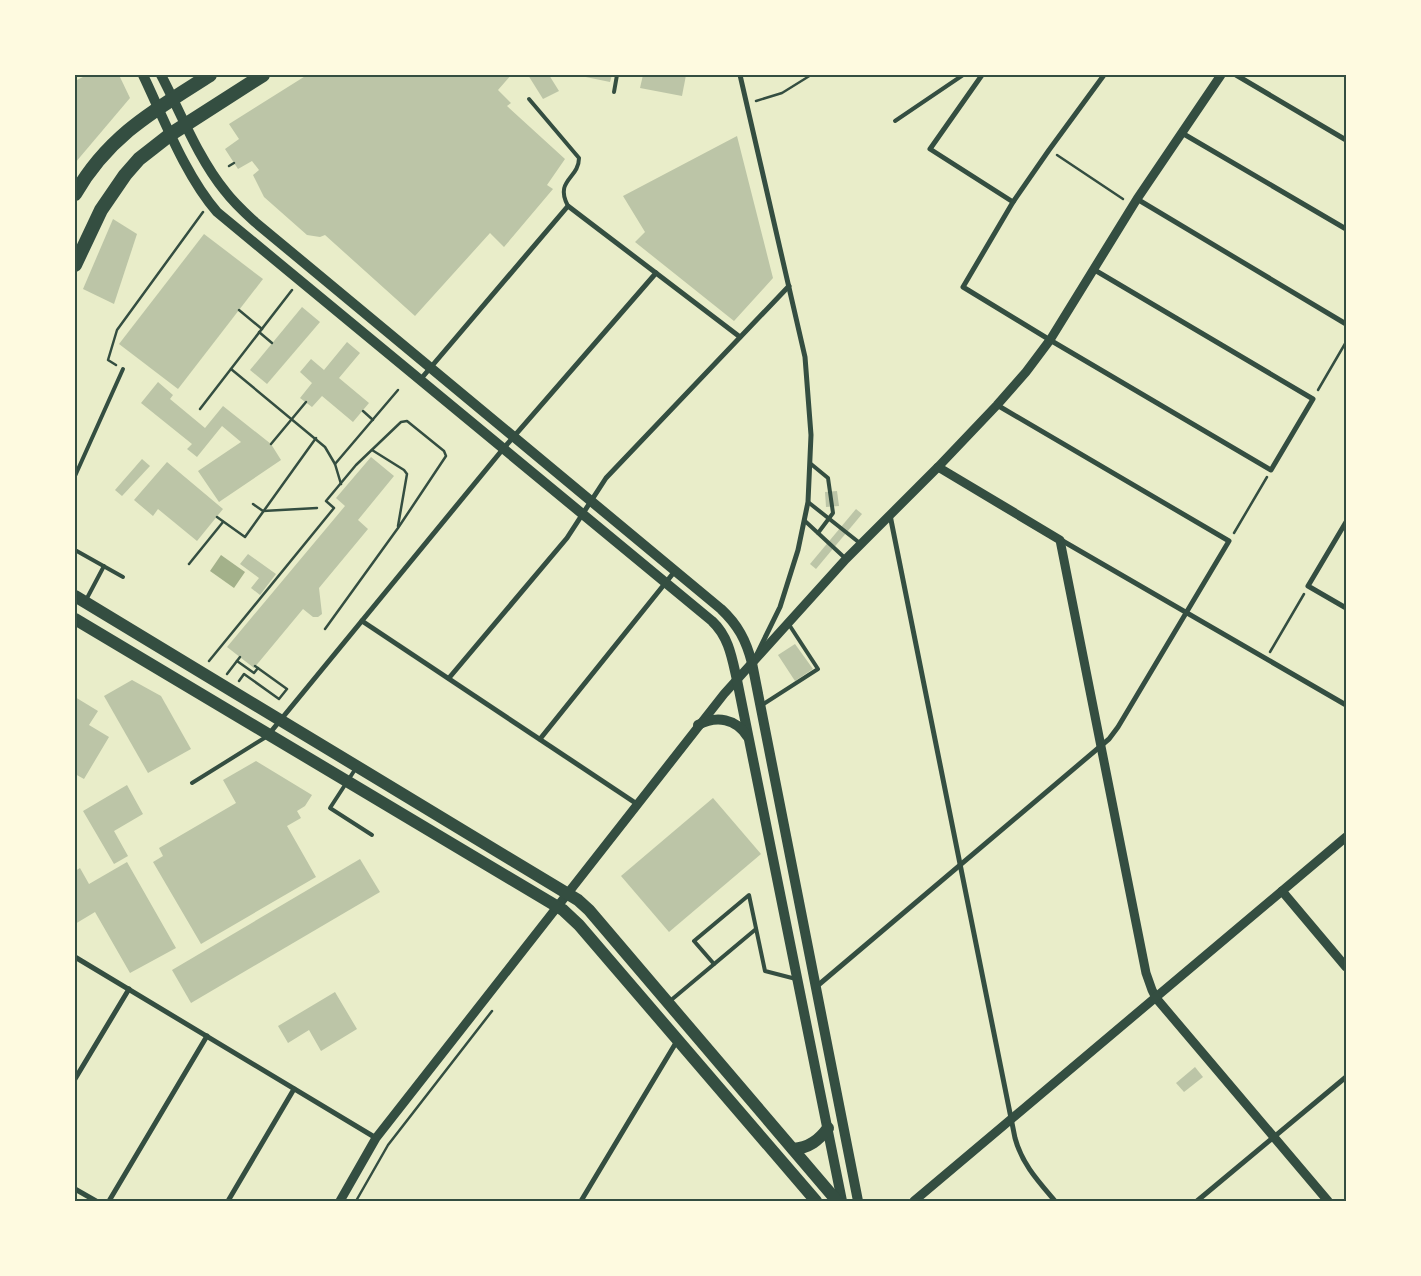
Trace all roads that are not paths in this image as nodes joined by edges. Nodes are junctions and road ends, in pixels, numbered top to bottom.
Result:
1 (143, 75) edge
2 (162, 75) edge
3 (210, 75) edge
4 (263, 75) edge
5 (617, 75) edge
6 (740, 75) edge
7 (963, 75) edge
8 (982, 75) edge
9 (1221, 75) edge
10 (1236, 75) edge
11 (1102, 76) edge
12 (614, 92) dead end
13 (173, 98) junction
14 (529, 99) dead end
15 (158, 108) junction
16 (895, 121) dead end
17 (186, 125) junction
18 (1182, 133) junction
19 (171, 134) junction
20 (1346, 140) edge
21 (79, 184) edge
22 (75, 194) edge
23 (1013, 202) junction
24 (1135, 202) junction
25 (568, 206) junction
26 (1346, 229) edge
27 (75, 265) edge
28 (1093, 270) junction
29 (656, 273) junction
30 (789, 286) junction
31 (343, 295) junction
32 (332, 308) junction
33 (1346, 324) edge
34 (740, 337) junction
35 (1050, 340) junction
36 (431, 368) junction
37 (123, 370) road end
38 (420, 380) junction
39 (997, 405) junction
40 (514, 437) junction
41 (503, 449) junction
42 (810, 464) junction
43 (938, 467) junction
44 (75, 476) edge
45 (590, 500) junction
46 (808, 502) junction
47 (583, 514) junction
48 (890, 515) junction
49 (829, 519) junction
50 (805, 521) junction
51 (1346, 522) edge
52 (818, 533) junction
53 (1060, 540) junction
54 (860, 544) junction
55 (75, 550) edge
56 (846, 559) junction
57 (104, 566) junction
58 (675, 571) junction
59 (123, 577) dead end
60 (665, 582) junction
61 (80, 599) edge
62 (1346, 608) edge
63 (1187, 614) junction
64 (75, 619) edge
65 (362, 621) junction
66 (788, 623) junction
67 (752, 663) junction
68 (449, 678) junction
69 (737, 680) junction
70 (1346, 705) edge
71 (760, 706) junction
72 (281, 720) junction
73 (698, 725) junction
74 (269, 734) junction
75 (748, 738) junction
76 (540, 739) junction
77 (1101, 745) junction
78 (357, 766) junction
79 (347, 781) junction
80 (192, 783) dead end
81 (637, 804) junction
82 (372, 835) dead end
83 (1346, 837) edge
84 (960, 865) junction
85 (1282, 891) junction
86 (567, 893) junction
87 (558, 906) junction
88 (756, 928) junction
89 (75, 957) edge
90 (714, 964) junction
91 (1346, 968) edge
92 (798, 980) junction
93 (816, 987) junction
94 (129, 989) junction
95 (1156, 998) junction
96 (668, 1003) junction
97 (207, 1036) junction
98 (677, 1040) junction
99 (1346, 1077) edge
100 (75, 1079) edge
101 (294, 1089) junction
102 (1010, 1120) junction
103 (828, 1128) junction
104 (1274, 1137) junction
105 (376, 1138) junction
106 (793, 1149) junction
107 (75, 1188) edge
108 (96, 1201) edge
109 (109, 1201) edge
110 (228, 1201) edge
111 (340, 1201) edge
112 (581, 1201) edge
113 (816, 1201) edge
114 (837, 1201) edge
115 (842, 1201) edge
116 (858, 1201) edge
117 (914, 1201) edge
118 (1055, 1201) edge
119 (1197, 1201) edge
120 (1328, 1201) edge

1 - 15 main road
2 - 13 main road
3 - 13 highway
4 - 17 highway
5 - 12 lane
6 - 30 street
7 - 16 lane
8 - 23 street
9 - 18 street
10 - 20 street
11 - 23 street
13 - 15 highway
13 - 17 main road
14 - 25 lane
15 - 19 main road
15 - 21 highway
17 - 19 highway
17 - 31 main road
18 - 24 street
18 - 26 street
19 - 27 highway
19 - 32 main road
21 - 22 highway
23 - 35 street
24 - 28 street
24 - 33 street
25 - 29 street
25 - 36 street
28 - 35 street
28 - 35 street
29 - 34 street
29 - 40 street
30 - 34 street
30 - 42 street
31 - 32 main road
31 - 36 main road
32 - 38 main road
34 - 45 street
35 - 39 street
36 - 38 street
36 - 40 main road
37 - 44 lane
38 - 41 main road
39 - 43 street
39 - 63 street
40 - 41 street
40 - 45 main road
41 - 47 main road
41 - 65 street
42 - 46 street
42 - 49 lane
43 - 48 street
43 - 53 street
45 - 47 street
45 - 58 main road
46 - 49 lane
46 - 50 street
47 - 60 main road
47 - 68 street
48 - 54 street
48 - 84 street
49 - 52 lane
49 - 54 lane
50 - 52 lane
50 - 67 street
51 - 62 street
52 - 56 lane
53 - 63 street
53 - 77 street
54 - 56 street
55 - 57 lane
56 - 66 street
57 - 59 lane
57 - 61 lane
58 - 60 street
58 - 67 main road
60 - 69 main road
60 - 76 street
61 - 72 main road
63 - 70 street
63 - 77 street
64 - 74 main road
65 - 68 street
65 - 72 street
66 - 67 street
66 - 71 lane
67 - 69 street
67 - 71 main road
68 - 76 street
69 - 73 street
69 - 75 main road
71 - 93 main road
72 - 74 street
72 - 78 main road
73 - 75 main road
73 - 81 street
74 - 79 main road
74 - 80 lane
75 - 92 main road
76 - 81 street
77 - 84 street
77 - 95 street
78 - 79 lane
78 - 86 main road
79 - 82 lane
79 - 87 main road
81 - 86 street
83 - 85 street
84 - 93 street
84 - 102 street
85 - 91 street
85 - 95 street
86 - 87 street
86 - 96 main road
87 - 98 main road
87 - 105 street
88 - 90 lane
88 - 90 lane
88 - 92 lane
89 - 94 street
90 - 96 lane
92 - 93 main road
92 - 103 main road
93 - 116 main road
94 - 97 street
94 - 100 street
95 - 102 street
95 - 104 street
96 - 106 main road
97 - 101 street
97 - 109 street
98 - 112 street
98 - 113 main road
99 - 104 street
101 - 105 street
101 - 110 street
102 - 117 street
102 - 118 street
103 - 106 main road
103 - 115 main road
104 - 119 street
104 - 120 street
105 - 111 street
106 - 114 main road
107 - 108 street

